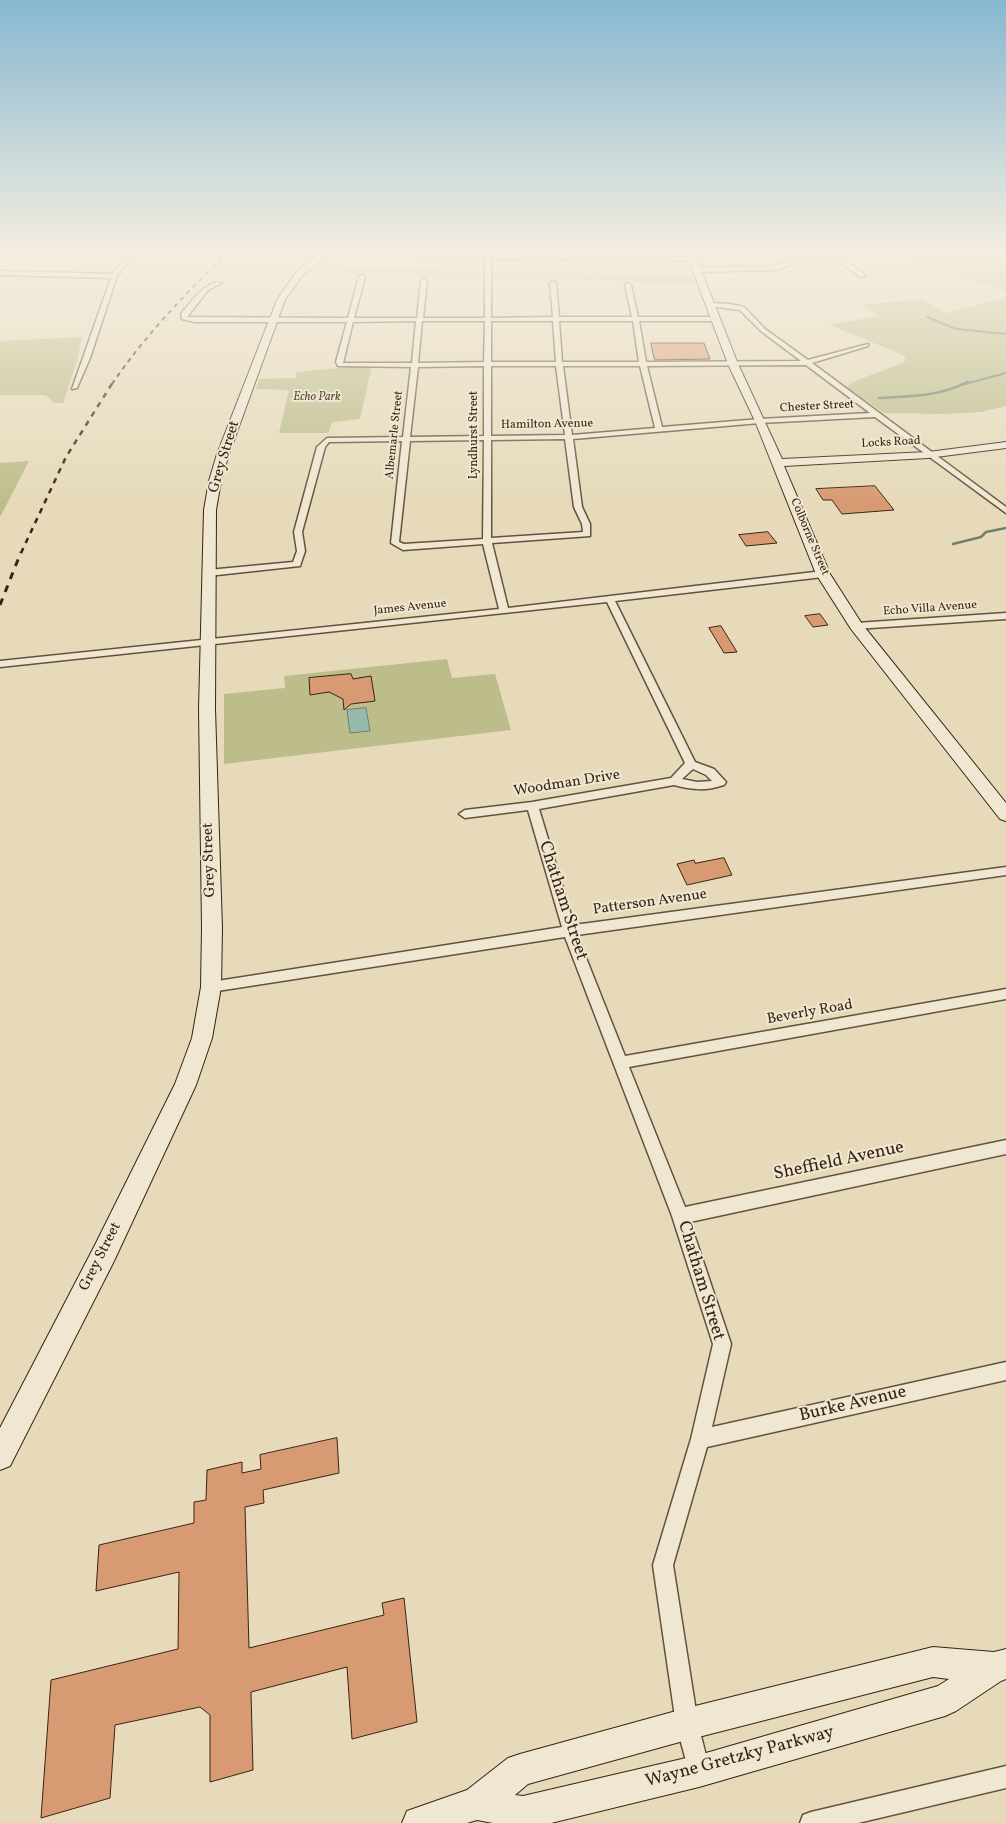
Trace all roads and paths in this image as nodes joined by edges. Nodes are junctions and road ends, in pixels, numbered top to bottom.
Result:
1 (95, 335) edge
2 (268, 335) edge
3 (347, 335) edge
4 (418, 335) edge
5 (488, 335) edge
6 (556, 335) edge
7 (638, 335) edge
8 (722, 335) edge
9 (770, 335) edge
10 (866, 345) dead end
11 (806, 363) junction
12 (414, 364) junction
13 (488, 364) junction
14 (559, 364) junction
15 (733, 364) junction
16 (643, 365) junction
17 (74, 388) dead end
18 (876, 415) junction
19 (760, 421) junction
20 (659, 430) junction
21 (569, 437) junction
22 (405, 438) junction
23 (488, 438) junction
24 (1006, 445) edge
25 (928, 455) junction
26 (778, 463) junction
27 (1006, 511) edge
28 (486, 541) junction
29 (208, 573) junction
30 (823, 574) junction
31 (610, 599) junction
32 (504, 611) junction
33 (1006, 616) edge
34 (856, 626) junction
35 (208, 642) junction
36 (0, 664) edge
37 (691, 764) junction
38 (674, 781) junction
39 (532, 806) junction
40 (1005, 813) edge
41 (465, 814) dead end
42 (1006, 871) edge
43 (568, 931) junction
44 (211, 987) junction
45 (1006, 994) edge
46 (620, 1063) junction
47 (1006, 1148) edge
48 (680, 1216) junction
49 (1006, 1371) edge
50 (700, 1439) junction
51 (0, 1456) edge
52 (1000, 1666) edge
53 (687, 1724) junction
54 (699, 1771) junction
55 (1006, 1777) edge
56 (477, 1803) junction
57 (419, 1823) edge
58 (811, 1823) edge

1 - 17 street
2 - 29 street, Grey Street
3 - 12 street
4 - 12 street, Albemarle Street
5 - 13 street, Lyndhurst Street
6 - 14 street
7 - 16 street
8 - 15 street, Colborne Street
9 - 11 street
10 - 11 street
11 - 15 street
11 - 18 street
12 - 13 street
12 - 22 street, Albemarle Street
13 - 14 street
13 - 23 street, Lyndhurst Street
14 - 16 street
14 - 21 street
15 - 16 street
15 - 19 street, Colborne Street
16 - 20 street
18 - 19 street, Chester Street
18 - 25 street
19 - 20 street, Hamilton Avenue
19 - 26 street, Colborne Street
20 - 21 street, Hamilton Avenue
21 - 23 street, Hamilton Avenue
21 - 28 street
22 - 23 street, Hamilton Avenue
22 - 28 street, Albemarle Street
22 - 29 street, Hamilton Avenue
23 - 28 street, Lyndhurst Street
24 - 25 street, Locks Road
25 - 26 street, Locks Road
25 - 27 street
26 - 30 street, Colborne Street
28 - 32 street, Lyndhurst Street
29 - 35 street, Grey Street
30 - 31 street, James Avenue
30 - 34 street, Colborne Street
31 - 32 street, James Avenue
31 - 37 street
32 - 35 street, James Avenue
33 - 34 street, Echo Villa Avenue
34 - 40 street, Colborne Street
35 - 36 street, James Avenue
35 - 44 street, Grey Street
37 - 38 street
37 - 38 street, Woodman Drive
38 - 39 street, Woodman Drive
39 - 41 street, Woodman Drive
39 - 43 street, Chatham Street
42 - 43 street, Patterson Avenue
43 - 44 street, Patterson Avenue
43 - 46 street, Chatham Street
44 - 51 street, Grey Street
45 - 46 street, Beverly Road
46 - 48 street, Chatham Street
47 - 48 street, Sheffield Avenue
48 - 50 street, Chatham Street
49 - 50 street, Burke Avenue
50 - 53 street, Chatham Street
52 - 53 main road, Wayne Gretzky Parkway
52 - 54 street, Wayne Gretzky Parkway
53 - 54 street, Chatham Street
53 - 56 street, Wayne Gretzky Parkway
54 - 56 street, Wayne Gretzky Parkway
55 - 58 street
56 - 57 street, Wayne Gretzky Parkway

